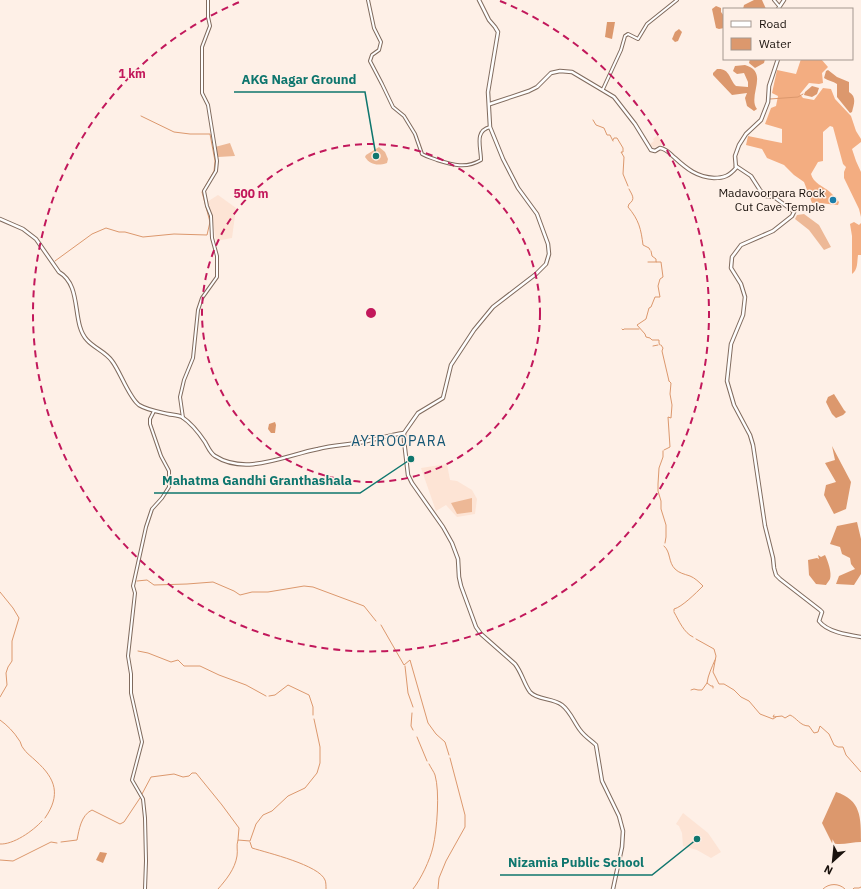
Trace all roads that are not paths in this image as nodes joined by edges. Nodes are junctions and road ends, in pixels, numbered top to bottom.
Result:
1 (208, 0) edge
2 (368, 0) edge
3 (479, 0) edge
4 (677, 0) edge
5 (774, 0) edge
6 (784, 0) edge
7 (779, 8) edge
8 (778, 60) edge
9 (603, 89) junction
10 (490, 104) junction
11 (490, 127) junction
12 (736, 166) junction
13 (0, 219) edge
14 (154, 411) junction
15 (183, 418) junction
16 (404, 433) junction
17 (861, 637) edge
18 (145, 889) edge
19 (613, 889) edge

1 - 15 street
2 - 11 street
3 - 10 main road
4 - 9 street
5 - 7 street
6 - 7 main road
8 - 12 main road
9 - 10 main road
9 - 12 main road
10 - 11 main road
11 - 16 main road
12 - 17 main road
13 - 14 main road
14 - 15 main road
14 - 18 street
15 - 16 main road
16 - 19 main road

